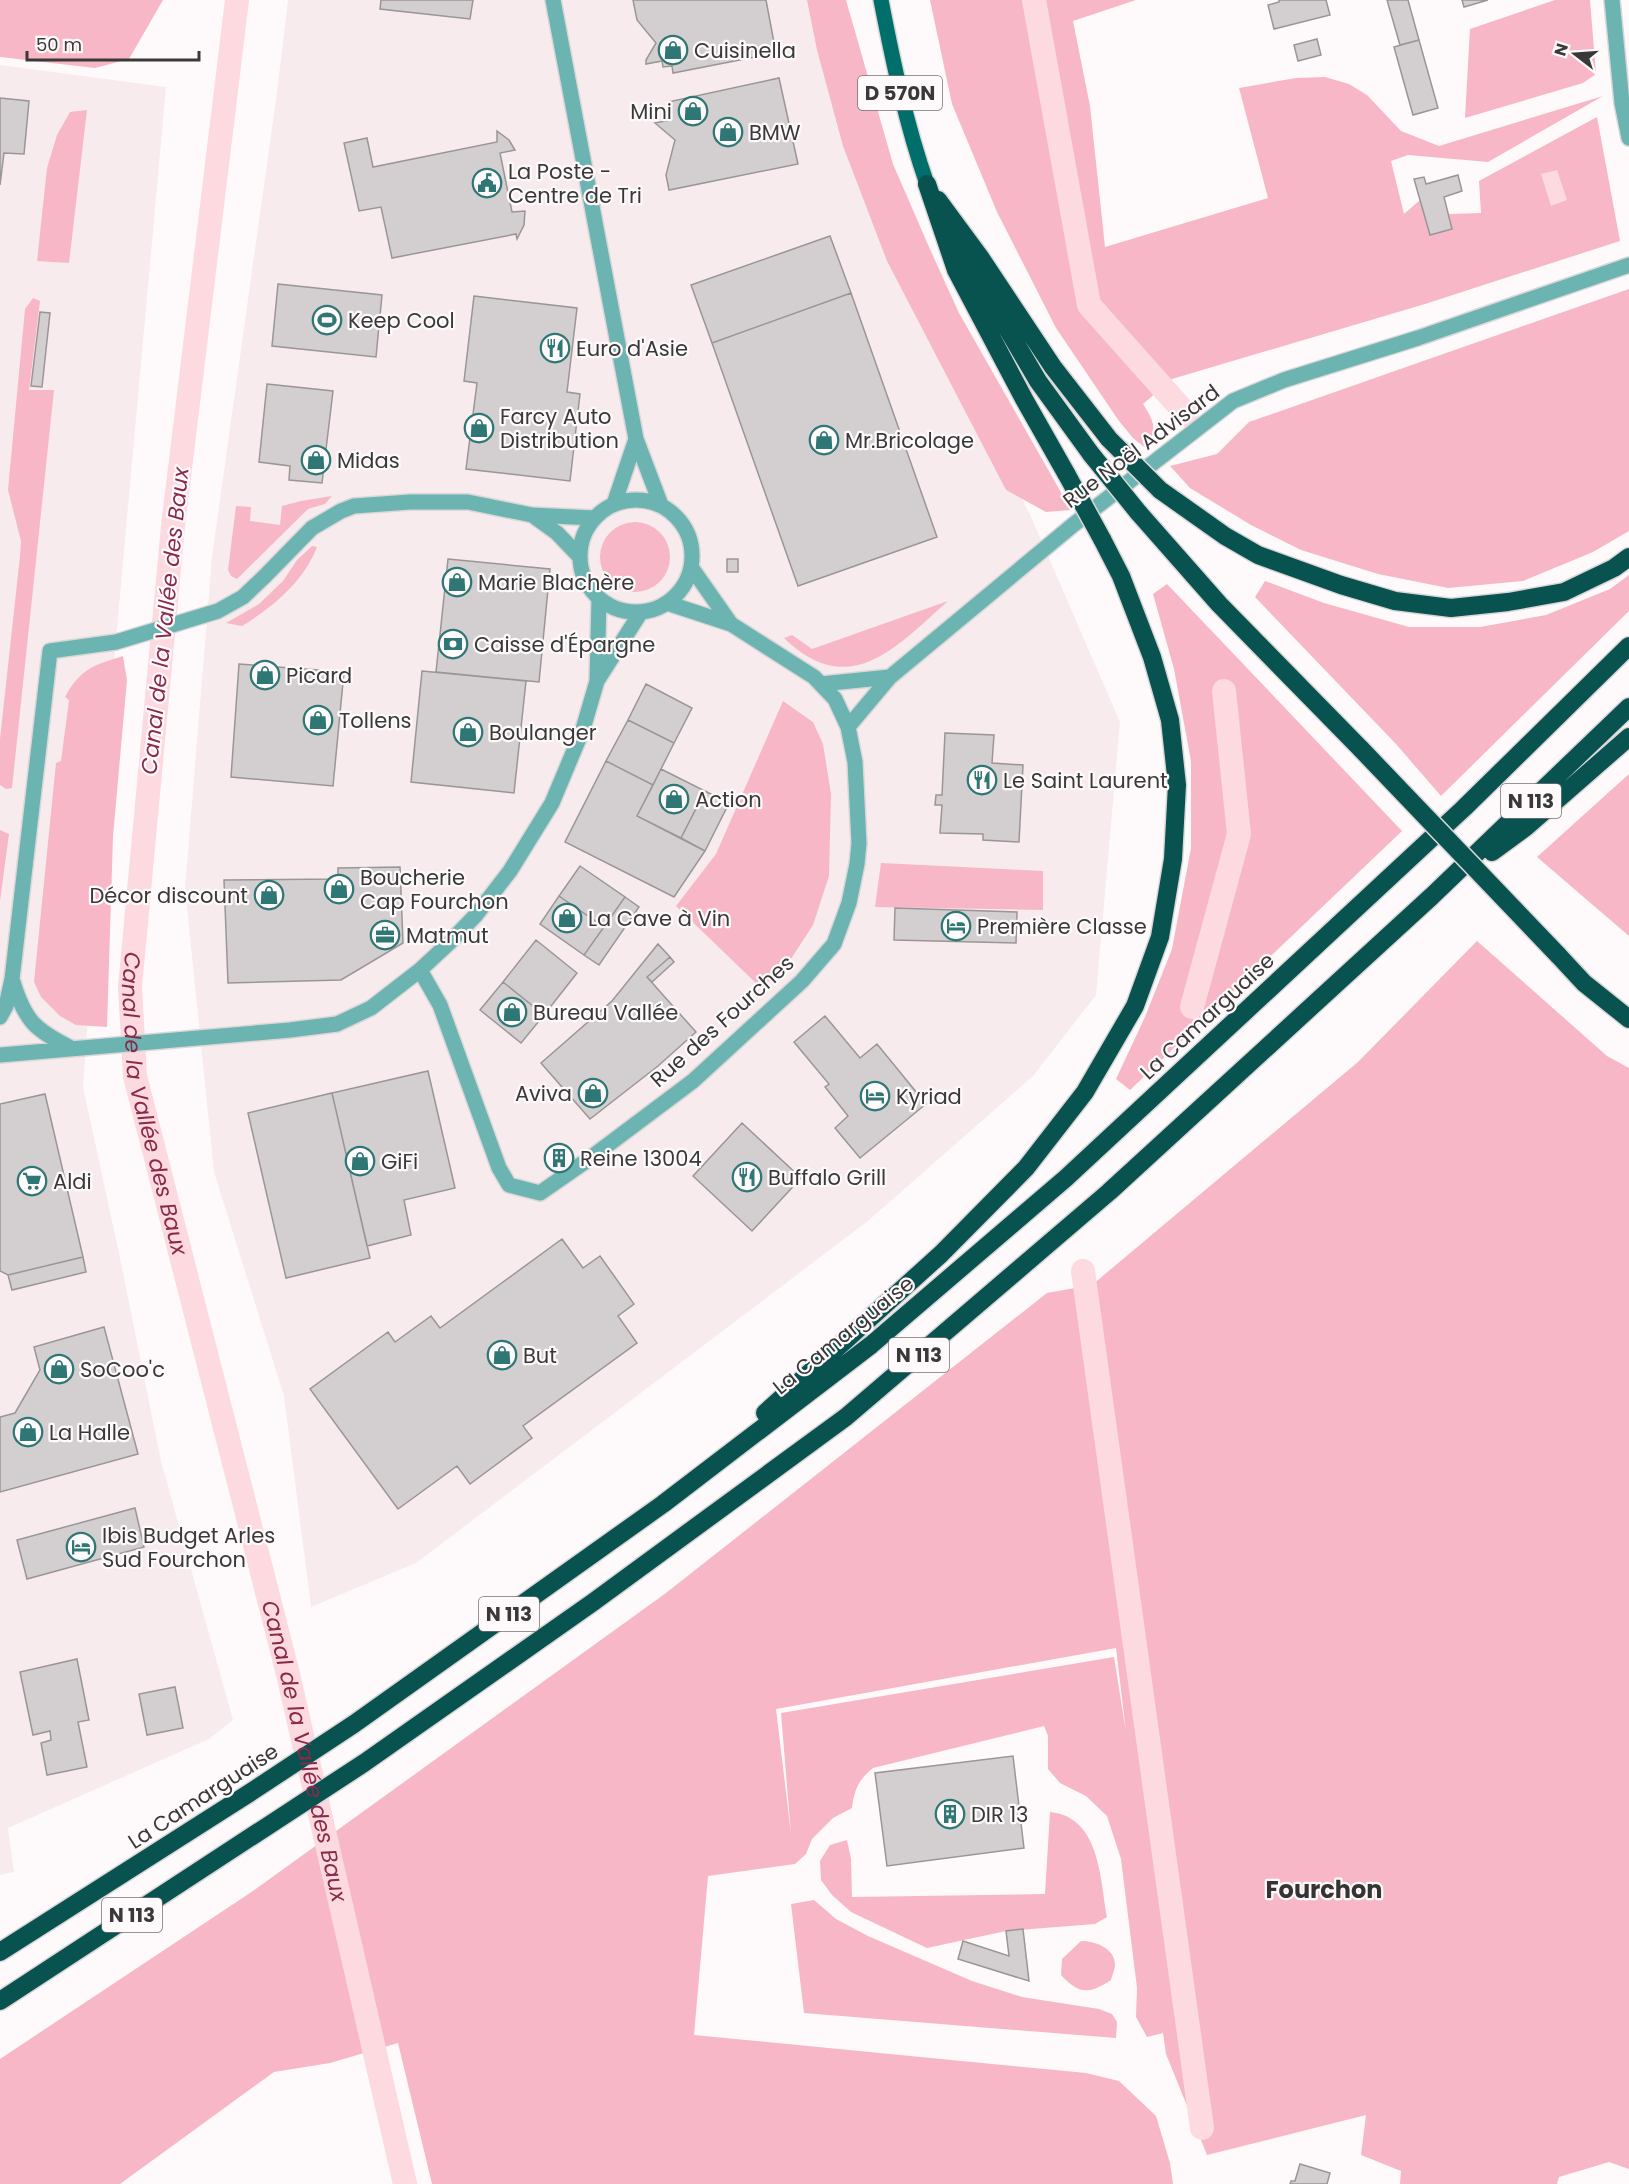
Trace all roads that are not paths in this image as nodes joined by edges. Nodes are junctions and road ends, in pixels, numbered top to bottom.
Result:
1 (553, 0) edge
2 (881, 0) edge
3 (1612, 0) edge
4 (1629, 138) edge
5 (927, 184) junction
6 (1629, 265) edge
7 (636, 439) junction
8 (614, 504) junction
9 (662, 505) junction
10 (532, 515) junction
11 (594, 518) junction
12 (579, 556) junction
13 (1629, 557) edge
14 (691, 567) junction
15 (599, 599) junction
16 (667, 603) junction
17 (641, 612) junction
18 (731, 624) junction
19 (1629, 646) edge
20 (890, 677) junction
21 (597, 681) junction
22 (821, 684) junction
23 (1629, 707) edge
24 (848, 727) junction
25 (1629, 737) edge
26 (1432, 896) junction
27 (420, 970) junction
28 (12, 979) junction
29 (0, 1017) edge
30 (1629, 1019) edge
31 (77, 1049) junction
32 (0, 1055) edge
33 (663, 1504) junction
34 (0, 1952) edge
35 (0, 2001) edge

1 - 7 street
2 - 5 main road, D 570N
3 - 4 street
5 - 13 highway, bridge
5 - 30 highway, bridge
5 - 33 highway, bridge
6 - 20 street, Rue Noël Advisard
7 - 8 street
7 - 9 street
8 - 9 street
8 - 11 street
9 - 14 street
10 - 11 street
10 - 12 street
10 - 28 street
11 - 12 street
12 - 15 street
14 - 16 street
14 - 18 street, Rue des Fourches
15 - 17 street
15 - 21 street
16 - 17 street
16 - 18 street, Rue des Fourches
17 - 21 street
18 - 22 street, Rue des Fourches
19 - 33 highway, La Camarguaise / N 113
20 - 22 street
20 - 24 street, Rue Noël Advisard
21 - 27 street
22 - 24 street, Rue des Fourches
23 - 26 highway, N 113
24 - 27 street, Rue des Fourches
25 - 26 highway
26 - 35 highway, N 113
27 - 31 street
28 - 29 street
28 - 31 street
31 - 32 street
33 - 34 highway, La Camarguaise / N 113

